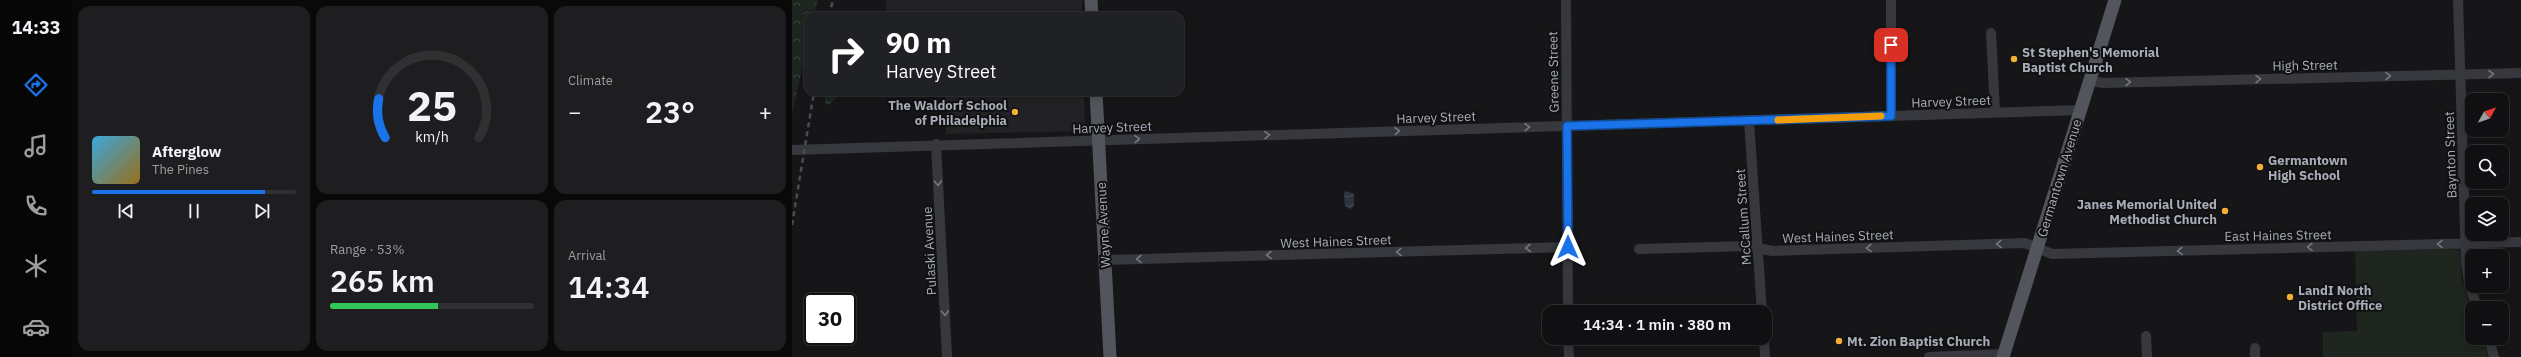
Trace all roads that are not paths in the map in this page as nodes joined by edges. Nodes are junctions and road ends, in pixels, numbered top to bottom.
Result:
1 (1091, 0) edge
2 (1566, 0) edge
3 (1890, 0) edge
4 (2115, 0) edge
5 (2458, 0) edge
6 (1092, 12) edge
7 (1991, 33) dead end
8 (2521, 73) edge
9 (2460, 75) junction
10 (2089, 81) junction
11 (1096, 96) edge
12 (2080, 110) junction
13 (1995, 112) junction
14 (1891, 116) junction
15 (1749, 121) junction
16 (1567, 126) junction
17 (1098, 141) junction
18 (936, 144) junction
19 (792, 150) edge
20 (2521, 242) edge
21 (2466, 244) junction
22 (1568, 247) junction
23 (2037, 247) junction
24 (1758, 248) junction
25 (1639, 249) dead end
26 (1105, 260) junction
27 (2475, 301) edge
28 (1568, 305) edge
29 (1762, 305) edge
30 (2146, 336) dead end
31 (1568, 345) edge
32 (1764, 345) edge
33 (2491, 345) edge
34 (2003, 356) edge
35 (947, 357) edge
36 (1110, 357) edge
37 (1569, 357) edge
38 (1765, 357) edge
39 (1929, 357) edge
40 (2147, 357) edge
41 (2494, 357) edge

1 - 6 main road
2 - 16 street, Greene Street
3 - 14 street
4 - 10 main road, Germantown Avenue
5 - 9 street, Baynton Street
7 - 13 street
9 -> 8 street, High Street
10 -> 9 street, High Street
9 - 21 street, Baynton Street
10 - 12 main road, Germantown Avenue
11 - 17 main road, Wayne Avenue
12 - 13 street, Harvey Street
12 - 23 main road, Germantown Avenue
13 - 14 street, Harvey Street
14 - 15 street, Harvey Street
15 - 16 street, Harvey Street
15 - 24 street, McCallum Street
17 -> 16 street, Harvey Street
16 - 22 street, Greene Street
17 - 18 street, Harvey Street
17 - 26 main road, Wayne Avenue
18 - 19 street, Harvey Street
18 -> 35 street, Pulaski Avenue
20 - 21 street, East Haines Street
21 -> 23 street, East Haines Street
21 - 27 street, Baynton Street
22 -> 26 street, West Haines Street
22 - 28 street, Greene Street
23 -> 24 street, West Haines Street
23 - 34 main road, Germantown Avenue
24 - 25 street, West Haines Street
24 - 29 street, McCallum Street
26 - 36 main road, Wayne Avenue
30 - 40 street
31 - 37 street
32 - 38 street
33 - 41 street
34 - 39 street

